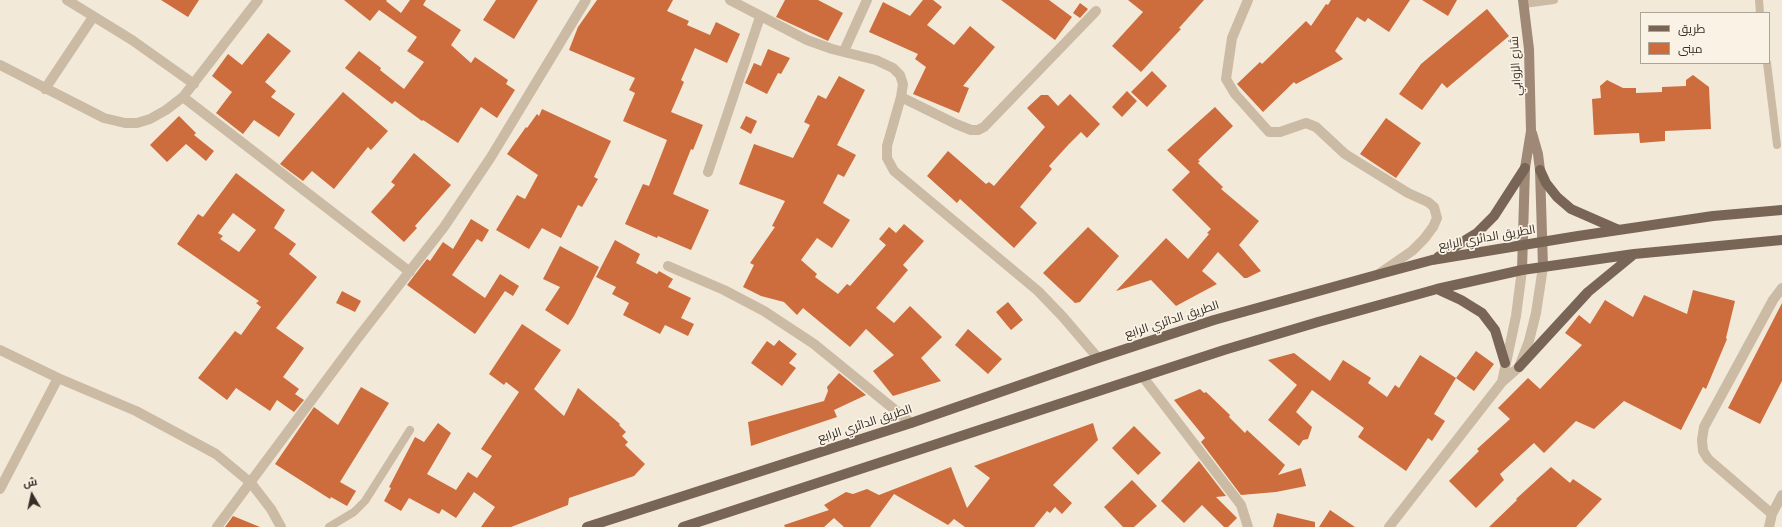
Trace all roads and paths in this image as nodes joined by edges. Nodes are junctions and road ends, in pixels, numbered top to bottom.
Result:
1 (67, 0) edge
2 (258, 0) edge
3 (586, 0) edge
4 (730, 0) edge
5 (866, 0) edge
6 (1248, 0) edge
7 (1554, 0) edge
8 (1759, 0) edge
9 (1524, 2) edge
10 (1096, 11) dead end
11 (1760, 12) edge
12 (93, 17) junction
13 (760, 17) junction
14 (844, 51) junction
15 (1767, 64) edge
16 (0, 65) edge
17 (194, 84) junction
18 (45, 89) junction
19 (183, 97) junction
20 (901, 97) junction
21 (1531, 131) junction
22 (1777, 144) dead end
23 (1525, 168) junction
24 (1540, 170) junction
25 (708, 172) dead end
26 (1782, 210) edge
27 (1619, 230) junction
28 (1782, 240) edge
29 (1542, 242) junction
30 (1522, 245) junction
31 (1634, 254) junction
32 (1432, 260) junction
33 (668, 266) dead end
34 (1543, 267) junction
35 (1522, 270) junction
36 (410, 272) junction
37 (1380, 274) junction
38 (1782, 288) edge
39 (1436, 289) junction
40 (0, 350) edge
41 (1098, 358) junction
42 (1505, 363) junction
43 (1519, 367) junction
44 (1143, 377) junction
45 (58, 378) junction
46 (1502, 382) junction
47 (911, 423) junction
48 (410, 430) dead end
49 (251, 483) junction
50 (0, 489) edge
51 (1782, 495) edge
52 (1772, 514) junction
53 (217, 527) edge
54 (281, 527) edge
55 (328, 527) edge
56 (588, 527) edge
57 (683, 527) edge
58 (1248, 527) edge
59 (1389, 527) edge
60 (1769, 527) edge

1 - 12 street
2 - 17 street
3 - 36 street
4 - 13 street
5 - 14 street
6 - 37 street
7 - 9 lane
8 - 11 lane
9 - 21 street, شارع الزوابي
10 - 20 street
12 - 17 street
12 - 18 street
13 - 14 street
13 - 25 street
14 - 20 street
15 - 22 lane
16 - 18 street
17 - 19 street
18 - 19 street
19 - 36 street
20 - 41 street
21 - 23 street
21 - 24 street
23 - 30 street
23 - 32 main road
24 - 27 main road
24 - 29 street
26 - 27 main road, الطريق الدائري الرابع
27 - 29 main road, الطريق الدائري الرابع
28 - 31 main road
29 - 30 main road, الطريق الدائري الرابع
29 - 34 street
30 - 32 main road, الطريق الدائري الرابع
30 - 35 street
31 - 34 main road
31 - 43 main road
32 - 37 main road, الطريق الدائري الرابع
33 - 47 street
34 - 35 main road
34 - 43 street
35 - 39 main road
35 - 42 street
36 - 49 street
37 - 41 main road, الطريق الدائري الرابع
38 - 52 street
39 - 42 main road
39 - 44 main road
40 - 45 street
41 - 47 main road, الطريق الدائري الرابع
42 - 46 street
43 - 46 street
44 - 57 main road
44 - 58 street
45 - 49 street
45 - 50 street
46 - 59 street
47 - 56 main road, الطريق الدائري الرابع
48 - 55 lane
49 - 53 street
49 - 54 street
51 - 52 street
52 - 60 street

